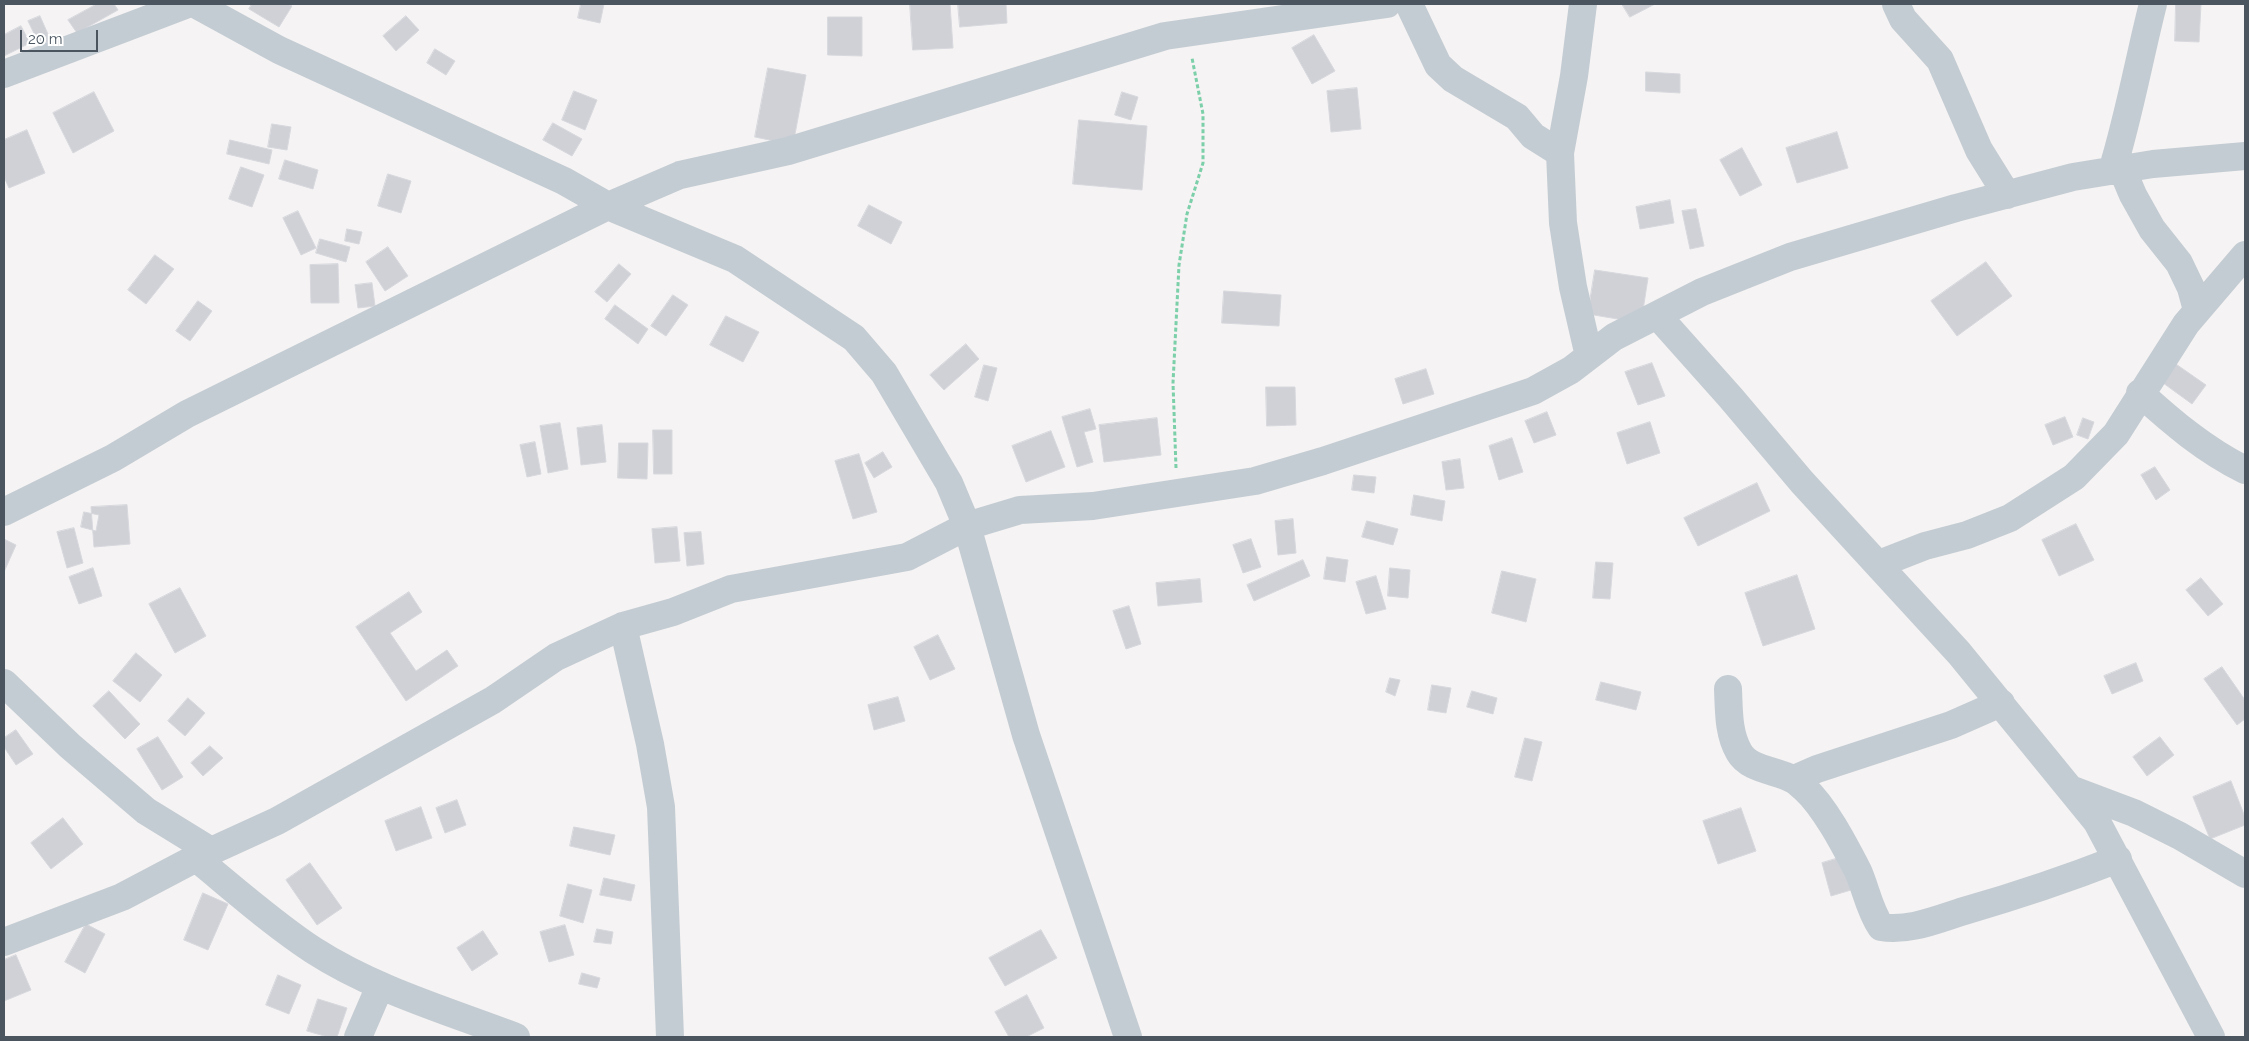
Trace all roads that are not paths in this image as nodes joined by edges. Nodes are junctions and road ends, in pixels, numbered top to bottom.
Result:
1 (188, 4) edge
2 (195, 4) edge
3 (1387, 4) edge
4 (1409, 4) edge
5 (1583, 4) edge
6 (1896, 4) edge
7 (2153, 4) edge
8 (4, 74) edge
9 (1560, 153) junction
10 (2245, 156) edge
11 (2117, 170) junction
12 (2007, 194) junction
13 (608, 206) junction
14 (2245, 255) edge
15 (2197, 310) junction
16 (1657, 315) junction
17 (1589, 356) junction
18 (2140, 393) junction
19 (2245, 470) edge
20 (4, 512) edge
21 (967, 526) junction
22 (1879, 564) junction
23 (623, 626) junction
24 (4, 683) edge
25 (1728, 689) dead end
26 (2001, 703) junction
27 (1794, 779) junction
28 (2071, 789) junction
29 (204, 854) junction
30 (2118, 859) junction
31 (2245, 874) edge
32 (4, 942) edge
33 (380, 986) junction
34 (358, 1037) edge
35 (516, 1037) edge
36 (670, 1037) edge
37 (1128, 1037) edge
38 (2211, 1037) edge

1 - 8 street
2 - 13 street
3 - 13 street
4 - 9 street
5 - 9 street
6 - 12 street
7 - 11 street
9 - 17 street
10 - 11 street
11 - 12 street
11 - 15 street
12 - 16 street
13 - 20 street
13 - 21 street
14 - 15 street
15 - 18 street
16 - 17 street
16 - 22 street
17 - 21 street
18 - 19 street
18 - 22 street
21 - 23 street
21 - 37 street
22 - 26 street
23 - 29 street
23 - 36 street
24 - 29 street
25 - 27 street
26 - 27 street
26 - 28 street
27 - 30 street
28 - 30 street
28 - 31 street
29 - 32 street
29 - 33 street
30 - 38 street
33 - 34 street
33 - 35 street

